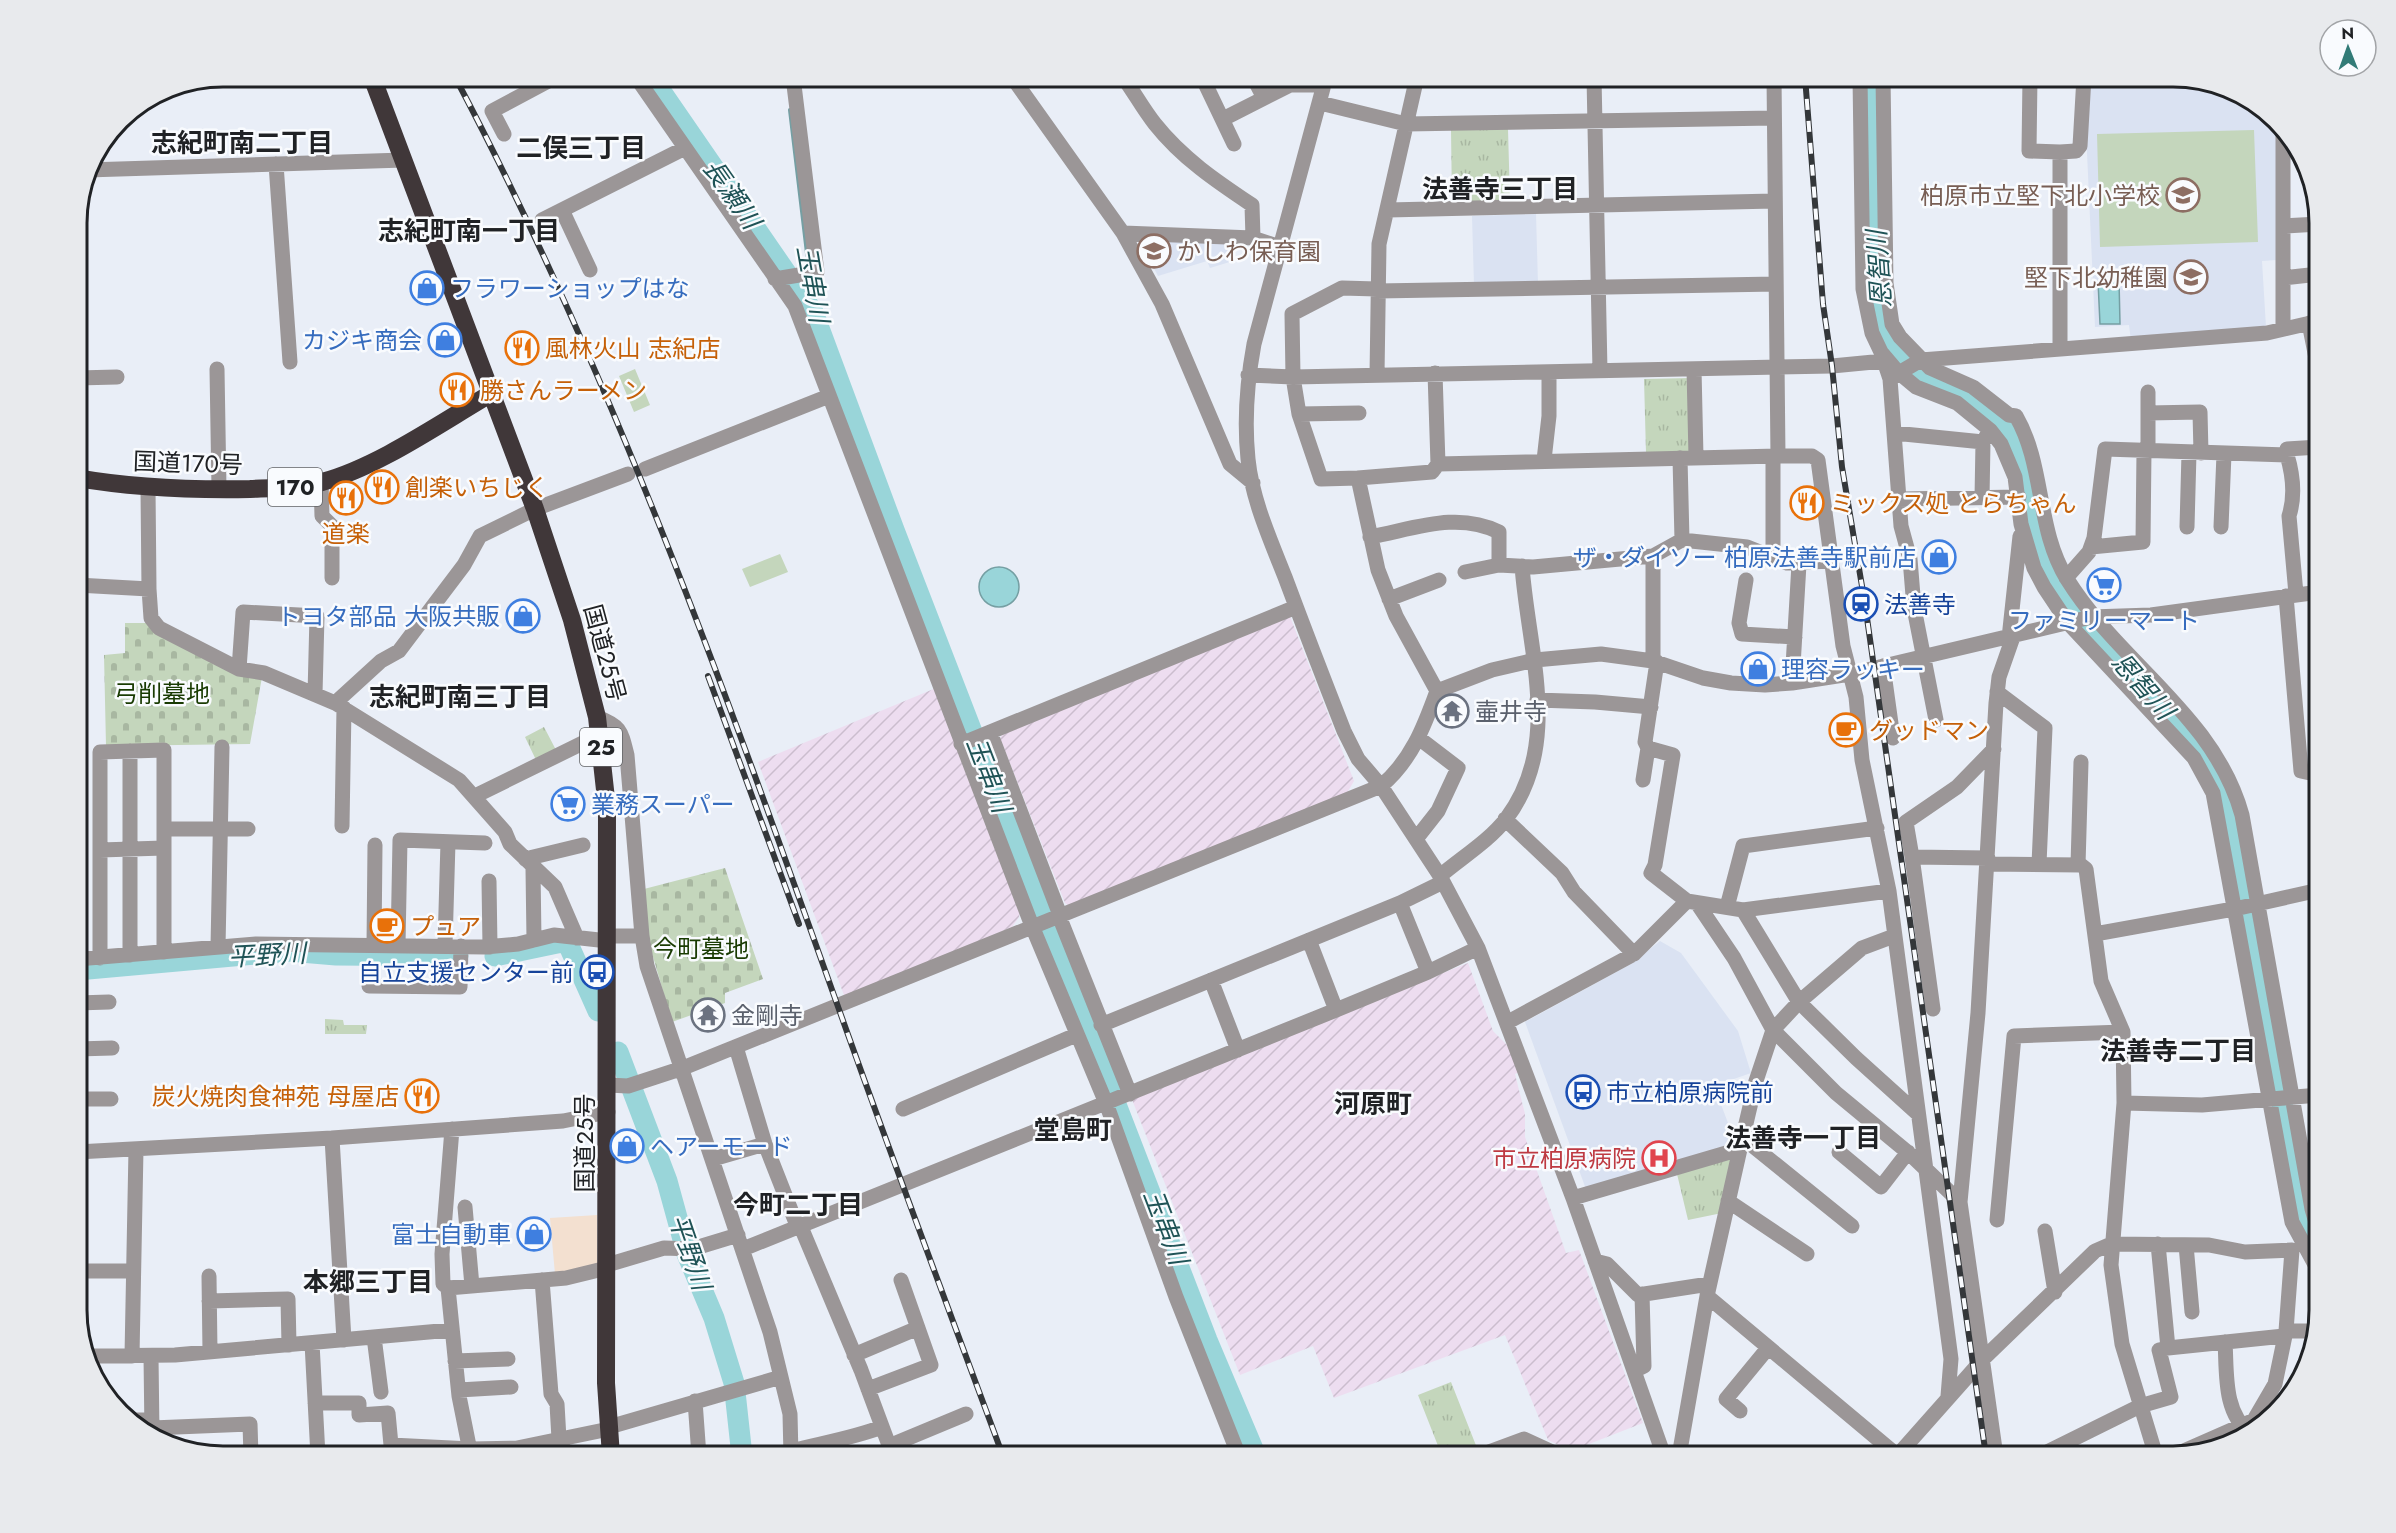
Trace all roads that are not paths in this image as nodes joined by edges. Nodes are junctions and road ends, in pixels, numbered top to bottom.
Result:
1 (376, 87) edge
2 (536, 87) edge
3 (643, 87) edge
4 (794, 87) edge
5 (1020, 87) edge
6 (1130, 87) edge
7 (1207, 87) edge
8 (1258, 87) edge
9 (1286, 87) edge
10 (1324, 87) edge
11 (1415, 87) edge
12 (1594, 87) edge
13 (1774, 87) edge
14 (1860, 87) edge
15 (1883, 87) edge
16 (2030, 87) edge
17 (2083, 87) edge
18 (1264, 98) junction
19 (1320, 103) junction
20 (1774, 118) junction
21 (1223, 119) junction
22 (1594, 122) junction
23 (1407, 124) junction
24 (504, 134) dead end
25 (2283, 143) edge
26 (1234, 144) dead end
27 (685, 148) junction
28 (2060, 152) junction
29 (404, 160) junction
30 (276, 164) junction
31 (98, 170) edge
32 (1774, 201) junction
33 (1595, 205) junction
34 (562, 210) junction
35 (1388, 210) junction
36 (542, 220) dead end
37 (2309, 225) edge
38 (2283, 226) junction
39 (1124, 233) junction
40 (1253, 238) junction
41 (1280, 247) junction
42 (591, 270) dead end
43 (2309, 275) edge
44 (2283, 278) junction
45 (775, 279) junction
46 (1776, 284) junction
47 (1597, 288) junction
48 (1377, 290) junction
49 (2309, 323) edge
50 (2283, 329) junction
51 (2060, 349) junction
52 (1882, 357) junction
53 (1920, 360) junction
54 (290, 362) dead end
55 (1777, 367) junction
56 (217, 369) dead end
57 (1694, 369) junction
58 (1600, 371) junction
59 (1548, 372) junction
60 (1434, 373) junction
61 (1896, 374) junction
62 (1248, 375) junction
63 (1377, 375) junction
64 (117, 376) dead end
65 (1293, 377) junction
66 (87, 378) edge
67 (2148, 392) dead end
68 (492, 393) junction
69 (829, 396) junction
70 (1359, 413) dead end
71 (2148, 413) junction
72 (1299, 414) junction
73 (1894, 433) junction
74 (1986, 436) junction
75 (2309, 448) edge
76 (2146, 451) junction
77 (2195, 453) junction
78 (2224, 454) junction
79 (2287, 455) junction
80 (1776, 456) junction
81 (1696, 457) junction
82 (1680, 458) junction
83 (1545, 460) junction
84 (1438, 464) junction
85 (645, 469) dead end
86 (628, 474) dead end
87 (1358, 478) junction
88 (87, 479) edge
89 (321, 482) junction
90 (1252, 483) junction
91 (148, 488) junction
92 (219, 489) junction
93 (2019, 497) junction
94 (1982, 498) junction
95 (1899, 499) junction
96 (535, 509) junction
97 (2021, 524) junction
98 (2187, 527) dead end
99 (2221, 527) dead end
100 (1370, 537) junction
101 (1682, 540) junction
102 (2091, 547) junction
103 (1653, 556) junction
104 (1773, 557) junction
105 (1832, 561) junction
106 (1799, 564) junction
107 (1499, 565) junction
108 (1522, 566) junction
109 (1465, 572) dead end
110 (332, 578) dead end
111 (2067, 578) junction
112 (1439, 580) dead end
113 (1746, 580) dead end
114 (87, 586) edge
115 (149, 589) junction
116 (2309, 593) edge
117 (2291, 595) junction
118 (1389, 599) junction
119 (1296, 607) junction
120 (2093, 617) junction
121 (2071, 622) junction
122 (1795, 637) junction
123 (2011, 637) junction
124 (1922, 658) junction
125 (1535, 660) junction
126 (1655, 661) junction
127 (1883, 666) junction
128 (239, 669) junction
129 (1850, 674) junction
130 (1792, 682) junction
131 (1437, 691) junction
132 (1997, 692) junction
133 (315, 694) junction
134 (1537, 700) junction
135 (339, 706) junction
136 (1651, 707) junction
137 (597, 717) junction
138 (1936, 720) dead end
139 (988, 733) junction
140 (599, 735) junction
141 (1893, 738) dead end
142 (1420, 739) junction
143 (965, 742) junction
144 (222, 747) dead end
145 (1648, 748) junction
146 (1994, 748) junction
147 (130, 751) junction
148 (2081, 762) dead end
149 (2309, 773) edge
150 (1643, 780) dead end
151 (1381, 786) junction
152 (475, 796) junction
153 (1505, 819) junction
154 (342, 826) dead end
155 (1877, 828) junction
156 (164, 829) junction
157 (220, 829) junction
158 (248, 829) dead end
159 (1416, 839) junction
160 (448, 842) junction
161 (485, 843) dead end
162 (375, 844) dead end
163 (583, 845) dead end
164 (164, 848) junction
165 (130, 849) junction
166 (100, 850) junction
167 (1912, 857) junction
168 (1987, 861) junction
169 (529, 864) junction
170 (2039, 864) junction
171 (2078, 864) junction
172 (1442, 879) junction
173 (489, 880) dead end
174 (1889, 891) junction
175 (2309, 892) edge
176 (1692, 902) junction
177 (1400, 903) junction
178 (2257, 904) junction
179 (1727, 907) junction
180 (1743, 909) junction
181 (2237, 909) junction
182 (1059, 916) junction
183 (1037, 925) junction
184 (2095, 934) junction
185 (642, 936) junction
186 (1894, 936) junction
187 (577, 938) junction
188 (608, 938) junction
189 (534, 940) junction
190 (1309, 940) junction
191 (374, 945) junction
192 (398, 945) junction
193 (453, 945) junction
194 (218, 947) junction
195 (490, 947) junction
196 (1478, 948) junction
197 (164, 952) junction
198 (1634, 954) junction
199 (130, 955) junction
200 (100, 958) junction
201 (87, 959) edge
202 (1428, 972) junction
203 (1211, 980) junction
204 (369, 986) dead end
205 (109, 1002) dead end
206 (1799, 1002) junction
207 (87, 1003) edge
208 (1933, 1009) dead end
209 (1336, 1010) junction
210 (1508, 1022) junction
211 (1101, 1025) junction
212 (1773, 1030) junction
213 (2123, 1032) junction
214 (1076, 1035) junction
215 (736, 1047) junction
216 (112, 1048) dead end
217 (87, 1049) edge
218 (1238, 1050) junction
219 (683, 1068) junction
220 (608, 1085) junction
221 (2309, 1096) edge
222 (87, 1099) edge
223 (111, 1099) dead end
224 (1118, 1099) junction
225 (2283, 1099) junction
226 (2124, 1103) junction
227 (903, 1109) dead end
228 (608, 1112) junction
229 (1918, 1114) junction
230 (452, 1129) junction
231 (332, 1138) junction
232 (765, 1144) junction
233 (1741, 1144) junction
234 (136, 1149) junction
235 (87, 1151) edge
236 (1839, 1152) dead end
237 (1908, 1152) junction
238 (713, 1159) junction
239 (1926, 1169) junction
240 (2309, 1194) edge
241 (1573, 1198) junction
242 (1728, 1201) junction
243 (1960, 1202) junction
244 (465, 1207) dead end
245 (1997, 1220) dead end
246 (1852, 1226) dead end
247 (800, 1228) junction
248 (2045, 1231) dead end
249 (467, 1234) junction
250 (2299, 1235) junction
251 (443, 1236) junction
252 (741, 1242) junction
253 (2111, 1244) junction
254 (2158, 1244) junction
255 (2186, 1245) junction
256 (2292, 1251) junction
257 (1807, 1254) dead end
258 (2309, 1254) edge
259 (1595, 1261) junction
260 (607, 1266) junction
261 (87, 1271) edge
262 (133, 1271) junction
263 (209, 1276) dead end
264 (542, 1280) junction
265 (901, 1280) dead end
266 (472, 1286) junction
267 (448, 1288) junction
268 (1708, 1290) junction
269 (2055, 1292) junction
270 (1642, 1294) junction
271 (209, 1301) junction
272 (2192, 1312) dead end
273 (918, 1328) junction
274 (451, 1329) junction
275 (2307, 1332) edge
276 (2285, 1334) junction
277 (374, 1337) junction
278 (344, 1340) junction
279 (2225, 1342) junction
280 (312, 1343) junction
281 (289, 1346) junction
282 (1768, 1348) junction
283 (2168, 1348) junction
284 (210, 1352) junction
285 (854, 1355) junction
286 (95, 1356) edge
287 (132, 1356) junction
288 (152, 1356) junction
289 (508, 1359) dead end
290 (1983, 1359) junction
291 (455, 1361) junction
292 (1634, 1371) junction
293 (781, 1377) junction
294 (511, 1388) dead end
295 (868, 1389) junction
296 (459, 1390) junction
297 (381, 1392) dead end
298 (1948, 1396) junction
299 (695, 1401) junction
300 (315, 1403) junction
301 (2140, 1406) junction
302 (1740, 1411) dead end
303 (966, 1414) dead end
304 (2255, 1419) edge
305 (152, 1427) edge
306 (153, 1427) edge
307 (882, 1427) junction
308 (609, 1428) junction
309 (2241, 1428) edge
310 (2224, 1436) edge
311 (561, 1439) junction
312 (2198, 1443) edge
313 (251, 1446) edge
314 (317, 1446) edge
315 (401, 1446) edge
316 (470, 1446) edge
317 (527, 1446) edge
318 (562, 1446) edge
319 (610, 1446) edge
320 (698, 1446) edge
321 (791, 1446) edge
322 (816, 1446) edge
323 (889, 1446) edge
324 (901, 1446) edge
325 (1235, 1446) edge
326 (1505, 1446) edge
327 (1539, 1446) edge
328 (1660, 1446) edge
329 (1681, 1446) edge
330 (1886, 1446) edge
331 (1906, 1446) edge
332 (1995, 1446) edge
333 (2059, 1446) edge
334 (2153, 1446) edge

1 - 29 highway, 国道25号 / 25
2 - 24 street
3 - 27 street
4 - 45 street
5 - 39 street
6 - 40 street
7 - 21 street
8 - 18 street
9 - 18 street
10 - 19 street
11 - 23 street
12 - 22 street
13 - 20 street
14 - 52 street
15 - 53 street
16 - 28 street
17 - 28 street
18 - 21 street
19 - 23 street
19 - 41 street
20 - 22 street
20 - 32 street
21 - 26 street
22 - 23 street
22 - 33 street
23 - 35 street
25 - 38 street
27 - 34 street
27 - 45 street
28 - 51 street
29 - 30 street
29 - 68 highway, 国道25号 / 25
30 - 31 street
30 - 54 street
32 - 33 street
32 - 46 street
33 - 35 street
33 - 47 street
34 - 36 street
34 - 42 street
35 - 48 street
37 - 38 street
38 - 44 street
39 - 40 street
39 - 90 street
40 - 41 street
41 - 62 street
43 - 44 street
44 - 50 street
45 - 69 street
46 - 47 street
46 - 55 street
47 - 48 street
47 - 58 street
48 - 63 street
48 - 65 street
49 - 50 street
50 - 51 street
51 - 53 street
52 - 55 street
52 - 61 street
53 - 61 street
53 - 111 street
55 - 57 street
55 - 80 street
56 - 92 street
57 - 58 street
57 - 81 street
58 - 59 street
59 - 60 street
59 - 83 street
60 - 63 street
60 - 84 street
61 - 73 street
61 - 74 street
62 - 65 street
62 - 90 street
63 - 65 street
64 - 66 street
65 - 72 street
67 - 71 street
68 - 89 highway, 国道170号 / 170
68 - 96 highway, 国道25号 / 25
69 - 85 street
69 - 143 street
70 - 72 street
71 - 76 street
71 - 77 street
72 - 87 street
73 - 74 street
73 - 95 street
74 - 93 street
74 - 94 street
75 - 79 street
76 - 77 street
76 - 102 street
76 - 102 street
77 - 78 street
77 - 98 street
78 - 79 street
78 - 99 street
79 - 117 street
80 - 81 street
80 - 104 street
80 - 105 street
81 - 82 street
82 - 83 street
82 - 101 street
83 - 84 street
84 - 87 street
86 - 96 street
87 - 100 street
88 - 91 highway, 国道170号 / 170
89 - 92 highway, 国道170号 / 170
89 - 110 street
90 - 119 street
91 - 92 highway, 国道170号 / 170
91 - 115 street
93 - 94 street
93 - 97 street
94 - 95 street
95 - 124 street
96 - 135 street
96 - 137 highway, 国道25号 / 25
97 - 121 street
97 - 123 street
100 - 107 street
100 - 118 street
101 - 103 street
101 - 104 street
102 - 111 street
103 - 108 street
103 - 126 street
104 - 106 street
105 - 106 street
105 - 129 street
106 - 122 street
107 - 108 street
107 - 109 street
108 - 125 street
111 - 120 street
112 - 118 street
113 - 122 street
114 - 115 street
115 - 128 street
116 - 117 street
117 - 120 street
117 - 149 street
118 - 131 street
119 - 139 street
119 - 151 street
120 - 121 street
120 - 178 street
121 - 123 street
121 - 181 street
122 - 130 street
123 - 124 street
123 - 132 street
124 - 127 street
124 - 138 street
125 - 126 street
125 - 131 street
125 - 134 street
126 - 130 street
126 - 136 street
127 - 129 street
127 - 141 street
128 - 133 street
128 - 133 street
129 - 130 street
129 - 155 street
131 - 142 street
132 - 146 street
132 - 170 street
133 - 135 street
134 - 136 street
134 - 153 street
135 - 152 street
135 - 154 street
136 - 145 street
137 - 140 highway, 国道25号 / 25
137 - 185 street
139 - 143 street
139 - 182 street
140 - 152 street
140 - 188 highway, 国道25号 / 25
142 - 151 street
142 - 159 street
143 - 183 street
144 - 157 street
145 - 150 street
145 - 176 street
146 - 167 street
146 - 168 street
147 - 156 street
147 - 165 street
147 - 166 street
148 - 171 street
151 - 159 street
151 - 182 street
152 - 169 street
153 - 172 street
153 - 198 street
155 - 174 street
155 - 179 street
156 - 157 street
156 - 164 street
157 - 158 street
157 - 194 street
159 - 172 street
160 - 161 street
160 - 192 street
160 - 193 street
162 - 191 street
163 - 169 street
164 - 165 street
164 - 197 street
165 - 166 street
165 - 199 street
166 - 200 street
167 - 168 street
167 - 208 street
168 - 170 street
168 - 243 street
169 - 187 street
169 - 189 street
170 - 171 street
171 - 184 street
172 - 177 street
172 - 196 street
173 - 195 street
174 - 180 street
174 - 186 street
175 - 178 street
176 - 179 street
176 - 198 street
176 - 212 street
177 - 190 street
177 - 202 street
178 - 181 street
178 - 225 street
179 - 180 street
180 - 206 street
181 - 184 street
181 - 225 street
182 - 183 street
182 - 211 street
183 - 214 street
183 - 215 street
184 - 213 street
185 - 188 street
185 - 219 street
186 - 206 street
186 - 229 street
187 - 188 street
187 - 189 street
188 - 220 highway, 国道25号 / 25
189 - 195 street
190 - 203 street
190 - 209 street
191 - 192 street
191 - 194 street
192 - 193 street
193 - 195 street
193 - 204 street
194 - 197 street
196 - 202 street
196 - 210 street
197 - 199 street
198 - 210 street
199 - 200 street
200 - 201 street
202 - 209 street
203 - 211 street
203 - 218 street
205 - 207 street
206 - 212 street
206 - 229 street
209 - 218 street
210 - 241 street
211 - 224 street
212 - 233 street
212 - 237 street
213 - 226 street
213 - 245 street
214 - 224 street
214 - 227 street
215 - 219 street
215 - 232 street
216 - 217 street
218 - 224 street
219 - 220 street
219 - 238 street
220 - 228 highway, 国道25号 / 25
221 - 225 street
222 - 223 street
224 - 247 street
224 - 325 street
225 - 226 street
225 - 240 street
225 - 250 street
226 - 253 street
228 - 230 street
228 - 260 highway, 国道25号 / 25
229 - 239 street
230 - 231 street
230 - 251 street
231 - 234 street
231 - 278 street
232 - 238 street
232 - 247 street
233 - 241 street
233 - 242 street
233 - 246 street
234 - 235 street
234 - 262 street
236 - 237 street
237 - 239 street
238 - 252 street
239 - 243 street
239 - 298 street
241 - 259 street
242 - 257 street
242 - 268 street
243 - 290 street
244 - 249 street
247 - 252 street
247 - 285 street
248 - 269 street
249 - 251 street
249 - 266 street
250 - 256 street
250 - 258 street
251 - 267 street
252 - 260 street
252 - 293 street
253 - 254 street
253 - 269 street
253 - 301 street
254 - 255 street
254 - 283 street
255 - 256 street
255 - 272 street
256 - 276 street
259 - 270 street
259 - 292 street
260 - 264 street
260 - 308 highway, 国道25号 / 25
261 - 262 street
262 - 287 street
263 - 271 street
264 - 266 street
264 - 311 street
265 - 273 street
266 - 267 street
267 - 274 street
268 - 270 street
268 - 282 street
268 - 329 street
269 - 290 street
270 - 292 street
271 - 281 street
271 - 284 street
273 - 285 street
273 - 295 street
274 - 277 street
274 - 291 street
275 - 276 street
276 - 279 street
276 - 304 street
277 - 278 street
277 - 297 street
278 - 280 street
279 - 283 street
279 - 309 street
280 - 281 street
280 - 300 street
281 - 284 street
282 - 302 street
282 - 330 street
283 - 301 street
284 - 288 street
285 - 295 street
286 - 287 street
287 - 288 street
288 - 305 street
289 - 291 street
290 - 298 street
290 - 332 street
291 - 296 street
292 - 328 street
293 - 299 street
293 - 321 street
294 - 296 street
295 - 307 street
296 - 316 street
298 - 331 street
299 - 308 street
299 - 320 street
300 - 314 street
300 - 315 street
301 - 333 street
301 - 334 street
303 - 324 street
306 - 313 street
307 - 322 street
307 - 323 street
308 - 311 street
308 - 319 highway, 国道25号 / 25
310 - 312 street
311 - 317 street
311 - 318 street
326 - 327 street

